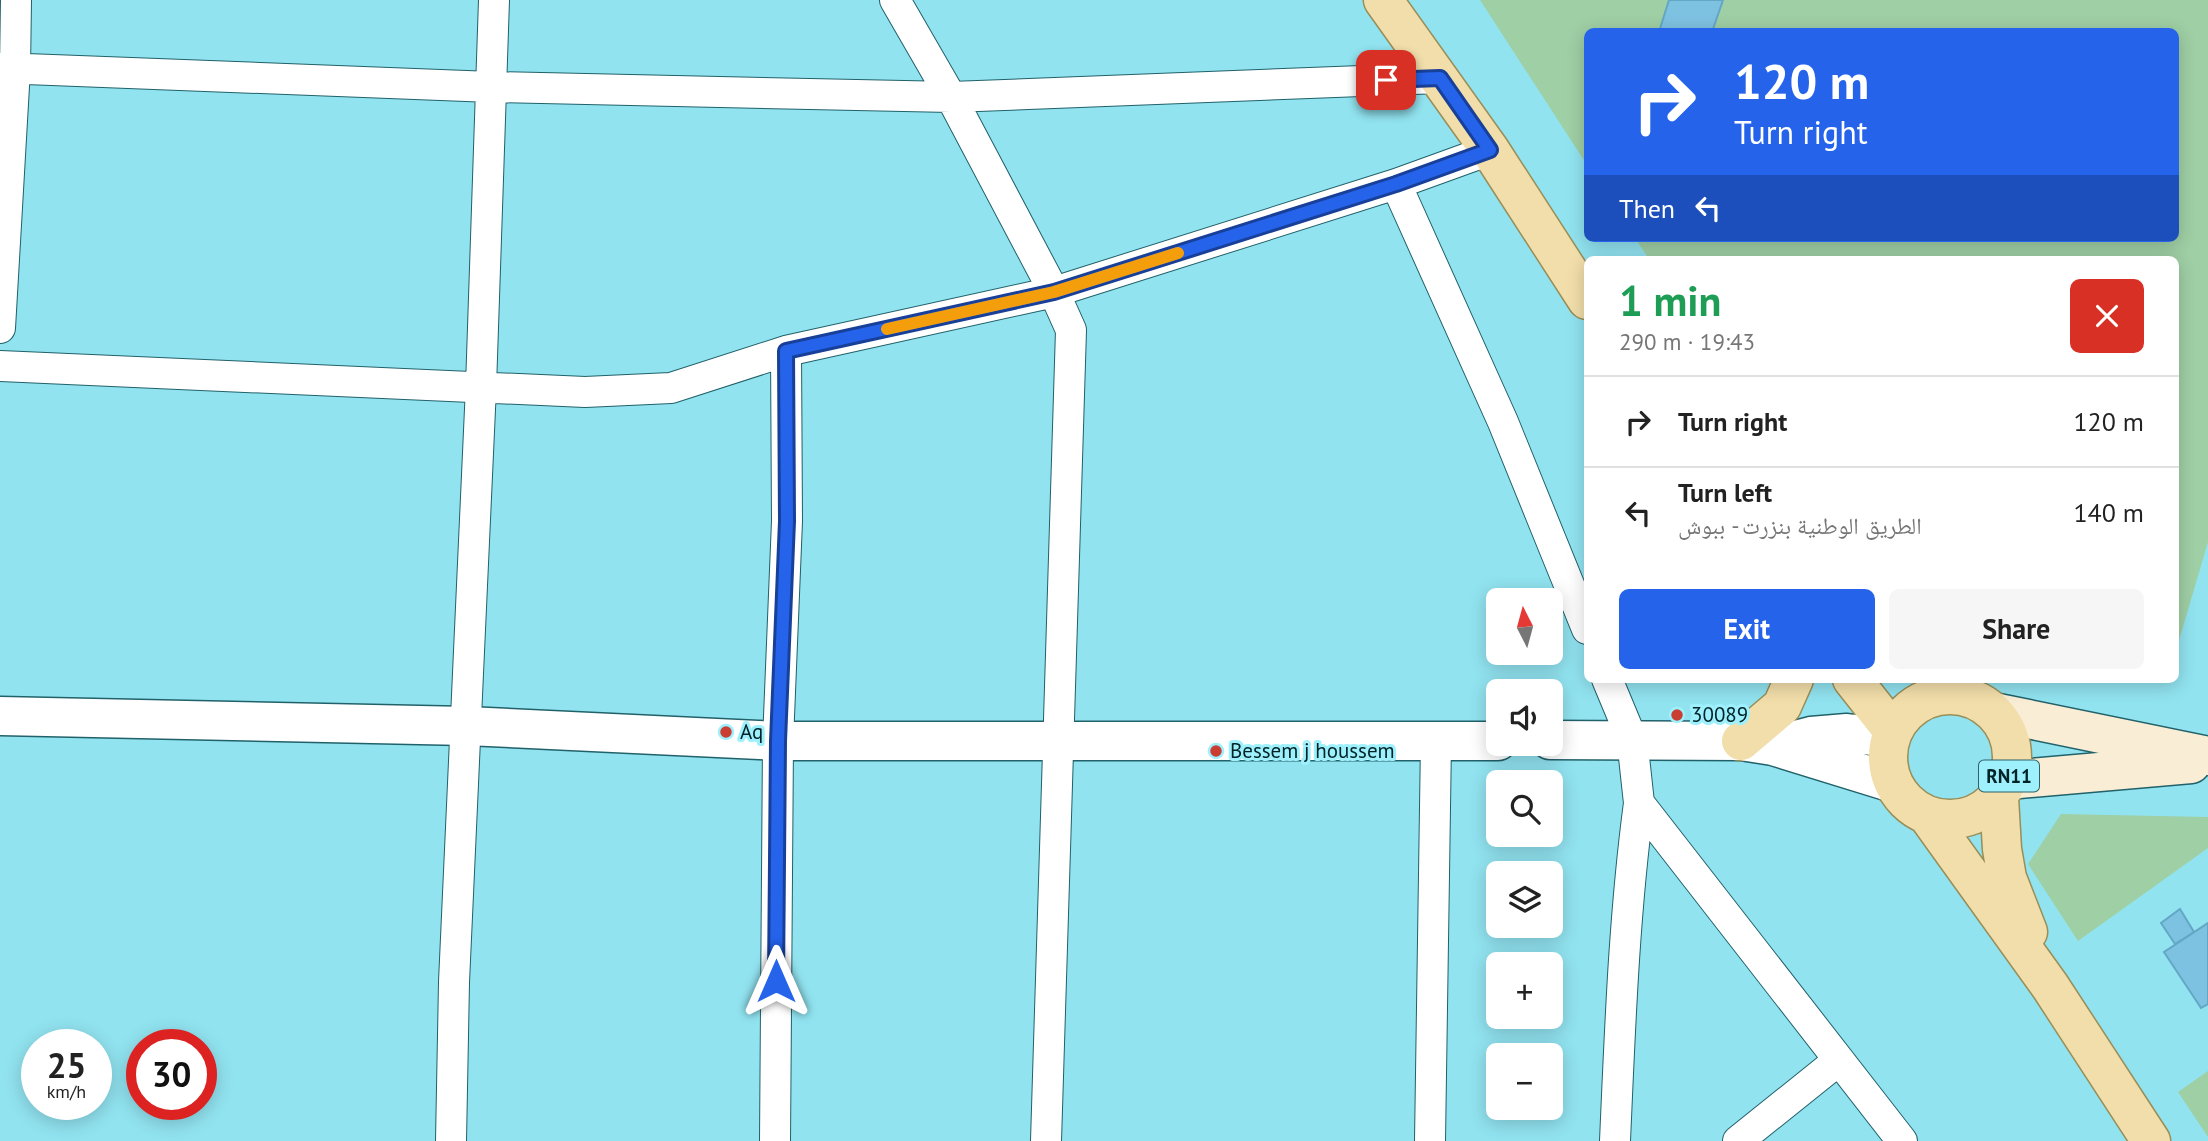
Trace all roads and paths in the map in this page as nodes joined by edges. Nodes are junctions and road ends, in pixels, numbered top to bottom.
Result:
1 (16, 0) edge
2 (494, 0) edge
3 (895, 0) edge
4 (1383, 0) edge
5 (7, 69) edge
6 (1440, 78) junction
7 (492, 87) junction
8 (951, 97) junction
9 (1490, 150) junction
10 (1396, 184) junction
11 (1054, 292) junction
12 (1584, 295) edge
13 (0, 328) edge
14 (786, 351) junction
15 (0, 366) edge
16 (481, 387) junction
17 (1584, 622) edge
18 (1609, 683) edge
19 (1792, 683) edge
20 (1855, 683) edge
21 (1937, 687) edge
22 (1994, 712) junction
23 (0, 716) edge
24 (467, 726) junction
25 (1891, 735) junction
26 (1563, 740) edge
27 (1632, 740) junction
28 (778, 741) junction
29 (1436, 741) junction
30 (1486, 741) edge
31 (1057, 742) junction
32 (1757, 744) junction
33 (2208, 756) edge
34 (2208, 763) edge
35 (1893, 783) junction
36 (2003, 789) junction
37 (1639, 803) junction
38 (1927, 815) junction
39 (2050, 986) junction
40 (1839, 1059) junction
41 (451, 1141) edge
42 (775, 1141) edge
43 (1046, 1141) edge
44 (1430, 1141) edge
45 (1615, 1141) edge
46 (1738, 1141) edge
47 (1902, 1141) edge
48 (2151, 1141) edge

1 - 5 street
2 - 7 street
3 - 8 street
4 - 6 main road
5 - 7 street
5 - 13 street
6 - 8 street
6 - 9 main road
7 - 8 street
7 - 16 street
8 - 11 street
9 - 10 street
9 - 12 main road
10 - 11 street
10 - 17 street
11 - 14 street
11 - 31 street
14 - 16 street
14 - 28 street
15 - 16 street
16 - 24 street
18 - 27 street
19 - 32 main road
20 - 25 main road
21 - 22 main road
21 - 25 main road
22 - 33 main road
22 - 36 main road, RN11
23 - 24 street
24 - 28 street
24 - 41 street
25 - 32 street
25 - 35 main road
26 - 27 street
27 - 32 street
27 - 37 street
28 - 31 street
28 - 42 street
29 - 30 street
29 - 31 street
29 - 44 street
31 - 43 street
32 - 35 street
34 - 36 main road
35 - 38 main road, RN11
36 - 38 main road, RN11
36 - 39 main road, RN11
37 - 40 street
37 - 45 street
38 - 39 main road, RN11
39 - 48 main road, RN11
40 - 46 street
40 - 47 street

